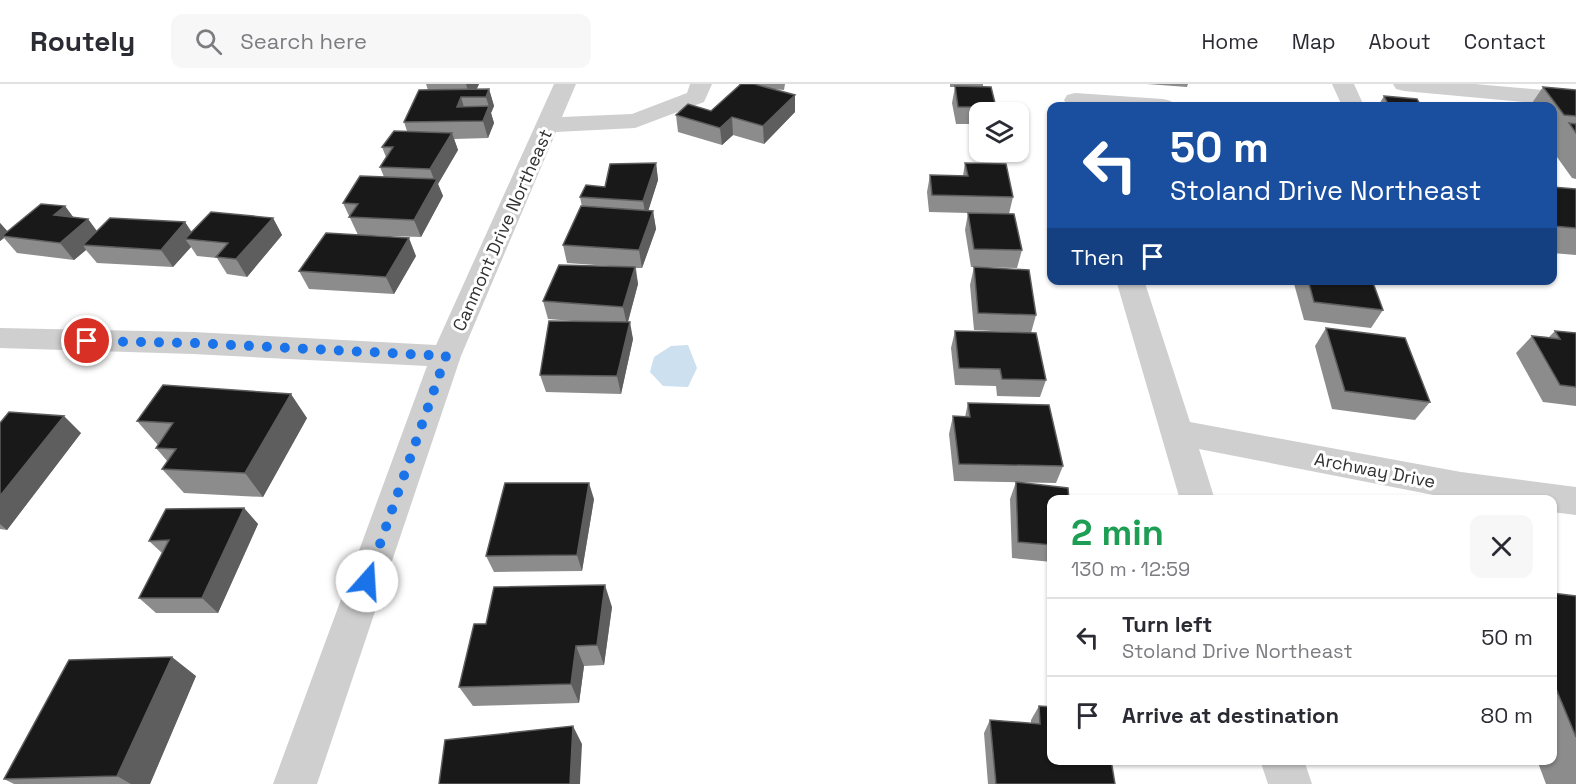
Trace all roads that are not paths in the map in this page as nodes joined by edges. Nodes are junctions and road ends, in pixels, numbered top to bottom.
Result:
1 (565, 84) edge
2 (701, 84) edge
3 (1343, 84) edge
4 (1404, 84) edge
5 (1074, 97) edge
6 (1486, 99) edge
7 (1576, 100) edge
8 (1123, 102) edge
9 (1351, 102) edge
10 (549, 125) junction
11 (1132, 285) edge
12 (0, 338) edge
13 (446, 356) junction
14 (1176, 432) junction
15 (1196, 495) edge
16 (1530, 495) edge
17 (1557, 499) edge
18 (1576, 501) edge
19 (1284, 765) edge
20 (295, 784) edge
21 (1290, 784) edge

1 - 10 street, Canmont Drive Northeast
2 - 10 street
3 - 9 street
4 - 6 street
5 - 8 street
6 - 7 street
10 - 13 street, Canmont Drive Northeast
11 - 14 street
12 - 13 street
13 - 20 street, Canmont Drive Northeast
14 - 15 street
14 - 16 street, Archway Drive
17 - 18 street, Archway Drive
19 - 21 street

